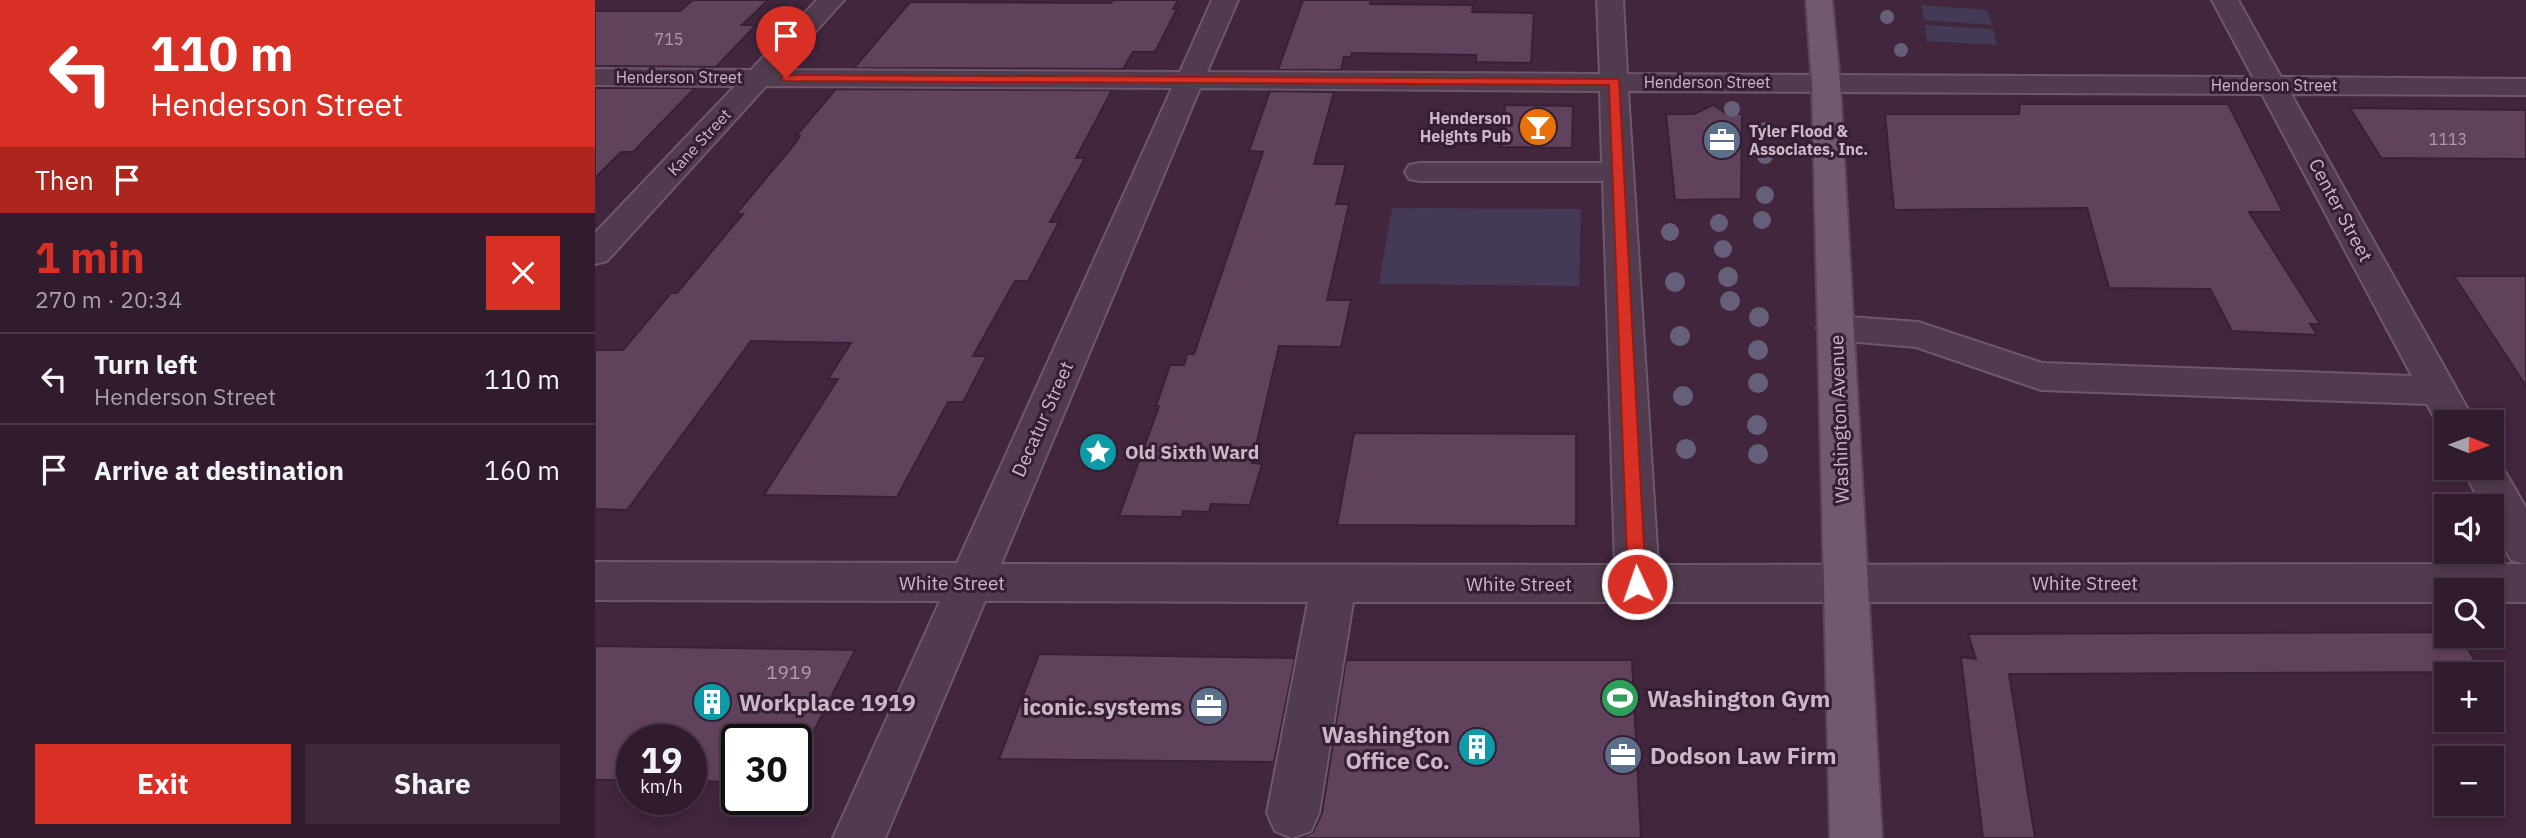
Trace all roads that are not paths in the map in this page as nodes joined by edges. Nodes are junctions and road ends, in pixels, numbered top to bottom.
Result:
1 (831, 0) edge
2 (1225, 0) edge
3 (1610, 0) edge
4 (1819, 0) edge
5 (2225, 0) edge
6 (595, 77) edge
7 (759, 78) junction
8 (1190, 80) junction
9 (1615, 82) junction
10 (1826, 83) junction
11 (2274, 85) junction
12 (2526, 86) edge
13 (1420, 172) dead end
14 (1618, 172) junction
15 (595, 253) edge
16 (1835, 327) junction
17 (2448, 406) edge
18 (2489, 480) edge
19 (2526, 547) edge
20 (595, 581) edge
21 (970, 583) junction
22 (1334, 583) junction
23 (2526, 583) edge
24 (1637, 584) junction
25 (1845, 584) junction
26 (1293, 813) dead end
27 (859, 838) edge
28 (1856, 838) edge

1 - 7 street, Kane Street
2 - 8 street, Decatur Street
3 - 9 street
4 - 10 main road, Washington Avenue
5 - 11 street, Center Street
6 - 7 street, Henderson Street
7 - 8 street, Henderson Street
7 - 15 street, Kane Street
8 - 9 street, Henderson Street
8 - 21 street, Decatur Street
9 - 10 street, Henderson Street
9 - 14 street
10 - 11 street, Henderson Street
10 - 16 main road, Washington Avenue
11 - 12 street, Henderson Street
11 - 17 street, Center Street
13 - 14 street
14 - 24 street
16 - 17 street
16 - 25 main road, Washington Avenue
18 - 19 street
20 - 21 street, White Street
21 - 22 street, White Street
21 - 27 street, Decatur Street
22 - 24 street, White Street
22 - 26 street
23 - 25 street, White Street
24 - 25 street, White Street
25 - 28 main road, Washington Avenue

